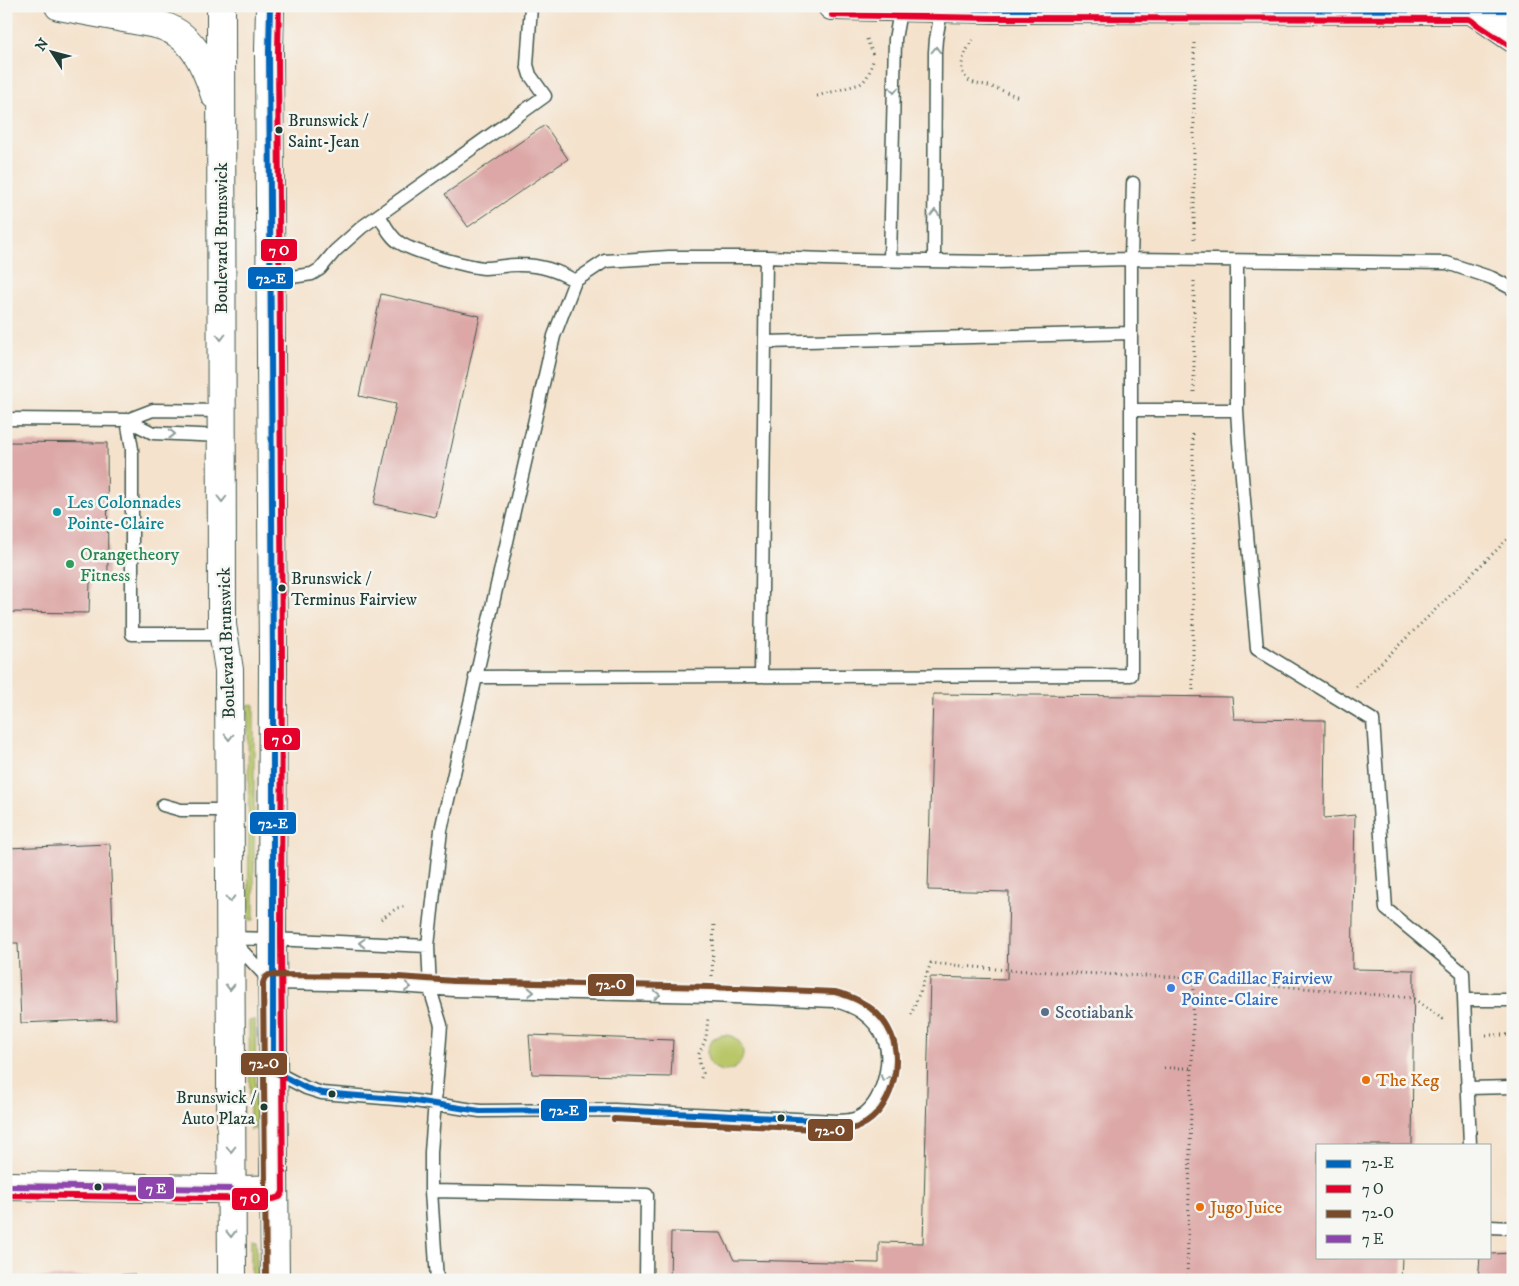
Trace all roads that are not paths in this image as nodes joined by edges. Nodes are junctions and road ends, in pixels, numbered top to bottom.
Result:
1 (59, 6) edge
2 (221, 6) edge
3 (270, 6) edge
4 (531, 6) edge
5 (832, 6) edge
6 (900, 7) edge
7 (942, 7) edge
8 (1472, 10) junction
9 (1513, 10) edge
10 (1513, 38) edge
11 (221, 113) junction
12 (1133, 183) dead end
13 (379, 215) junction
14 (766, 257) junction
15 (1131, 259) junction
16 (890, 260) junction
17 (934, 261) junction
18 (1237, 261) junction
19 (271, 280) junction
20 (575, 281) junction
21 (1513, 289) edge
22 (1131, 333) junction
23 (766, 342) junction
24 (1131, 410) junction
25 (1237, 410) junction
26 (6, 419) edge
27 (127, 420) junction
28 (222, 423) junction
29 (224, 634) junction
30 (761, 676) junction
31 (476, 677) junction
32 (163, 805) dead end
33 (229, 810) junction
34 (230, 938) junction
35 (272, 938) junction
36 (428, 946) junction
37 (272, 983) junction
38 (430, 989) junction
39 (1464, 1000) junction
40 (1513, 1000) edge
41 (274, 1071) junction
42 (1513, 1087) edge
43 (1468, 1088) junction
44 (436, 1104) junction
45 (1470, 1144) edge
46 (6, 1186) edge
47 (231, 1189) junction
48 (274, 1190) junction
49 (431, 1191) junction
50 (1492, 1227) edge
51 (1513, 1228) edge
52 (232, 1280) edge
53 (275, 1280) edge
54 (437, 1280) edge
55 (646, 1280) edge

1 - 11 street
2 - 11 street, Boulevard Brunswick
3 - 19 street
4 - 13 lane
5 - 6 street
6 - 7 street
6 -> 16 lane
7 - 8 street
17 -> 7 lane
8 - 9 street
8 - 10 street
11 -> 28 street, Boulevard Brunswick
12 - 15 lane
13 - 19 lane
13 - 20 lane
14 - 16 lane
14 - 20 lane
14 - 23 lane
15 - 17 lane
15 - 18 lane
15 - 22 lane
16 - 17 lane
18 - 21 lane
18 - 25 lane
19 - 35 street
20 - 31 lane
22 - 23 lane
22 - 24 lane
23 - 30 lane
24 - 25 lane
24 - 30 lane
25 - 39 lane
26 - 27 lane
27 - 28 lane
27 -> 28 lane
27 - 29 lane
28 -> 29 street, Boulevard Brunswick
29 -> 33 street, Boulevard Brunswick
30 - 31 lane
31 - 36 lane
32 - 33 lane
33 -> 34 street, Boulevard Brunswick
34 - 35 lane
34 - 37 lane
34 -> 47 street, Boulevard Brunswick
36 -> 35 lane
35 - 37 street
36 - 38 lane
37 -> 38 lane
37 - 41 street
38 - 44 lane
38 -> 44 lane
39 - 40 lane
39 - 43 lane
41 - 44 lane
41 - 48 street
42 - 43 lane
43 - 45 lane
44 - 49 lane
46 - 47 street
47 - 48 street
47 -> 52 street, Boulevard Brunswick
48 - 53 street
49 - 54 lane
49 - 55 lane
50 - 51 lane

